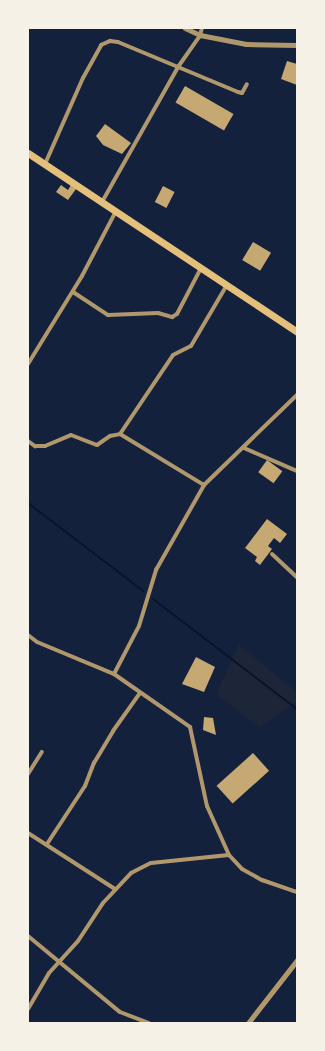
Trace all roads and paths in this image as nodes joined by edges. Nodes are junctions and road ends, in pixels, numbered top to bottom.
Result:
1 (185, 28) edge
2 (202, 28) edge
3 (200, 35) junction
4 (297, 45) edge
5 (178, 67) junction
6 (247, 84) dead end
7 (28, 153) edge
8 (45, 164) junction
9 (102, 202) junction
10 (116, 211) junction
11 (201, 268) junction
12 (227, 285) junction
13 (72, 292) junction
14 (297, 332) edge
15 (28, 364) edge
16 (297, 395) edge
17 (120, 434) junction
18 (28, 441) edge
19 (244, 448) junction
20 (297, 471) edge
21 (204, 485) junction
22 (272, 554) dead end
23 (297, 577) edge
24 (28, 635) edge
25 (114, 674) junction
26 (140, 693) junction
27 (42, 752) dead end
28 (28, 774) edge
29 (28, 833) edge
30 (47, 844) junction
31 (229, 855) junction
32 (115, 889) junction
33 (297, 892) edge
34 (28, 936) edge
35 (297, 960) edge
36 (61, 962) junction
37 (28, 1009) edge
38 (149, 1023) edge
39 (248, 1023) edge

1 - 3 street
2 - 3 street
3 - 4 street
3 - 5 street
5 - 6 street
5 - 8 street
5 - 9 street
7 - 8 highway
8 - 9 highway
9 - 10 highway
10 - 11 highway
10 - 13 street
11 - 12 highway
11 - 13 street
12 - 14 highway
12 - 17 street
13 - 15 street
16 - 19 street
17 - 18 street
17 - 21 street
19 - 20 street
19 - 21 street
21 - 25 street
22 - 23 street
24 - 25 street
25 - 26 street
26 - 30 street
26 - 31 street
27 - 28 street
29 - 30 street
30 - 32 street
31 - 32 street
31 - 33 street
32 - 36 street
34 - 36 street
35 - 39 street
36 - 37 street
36 - 38 street

